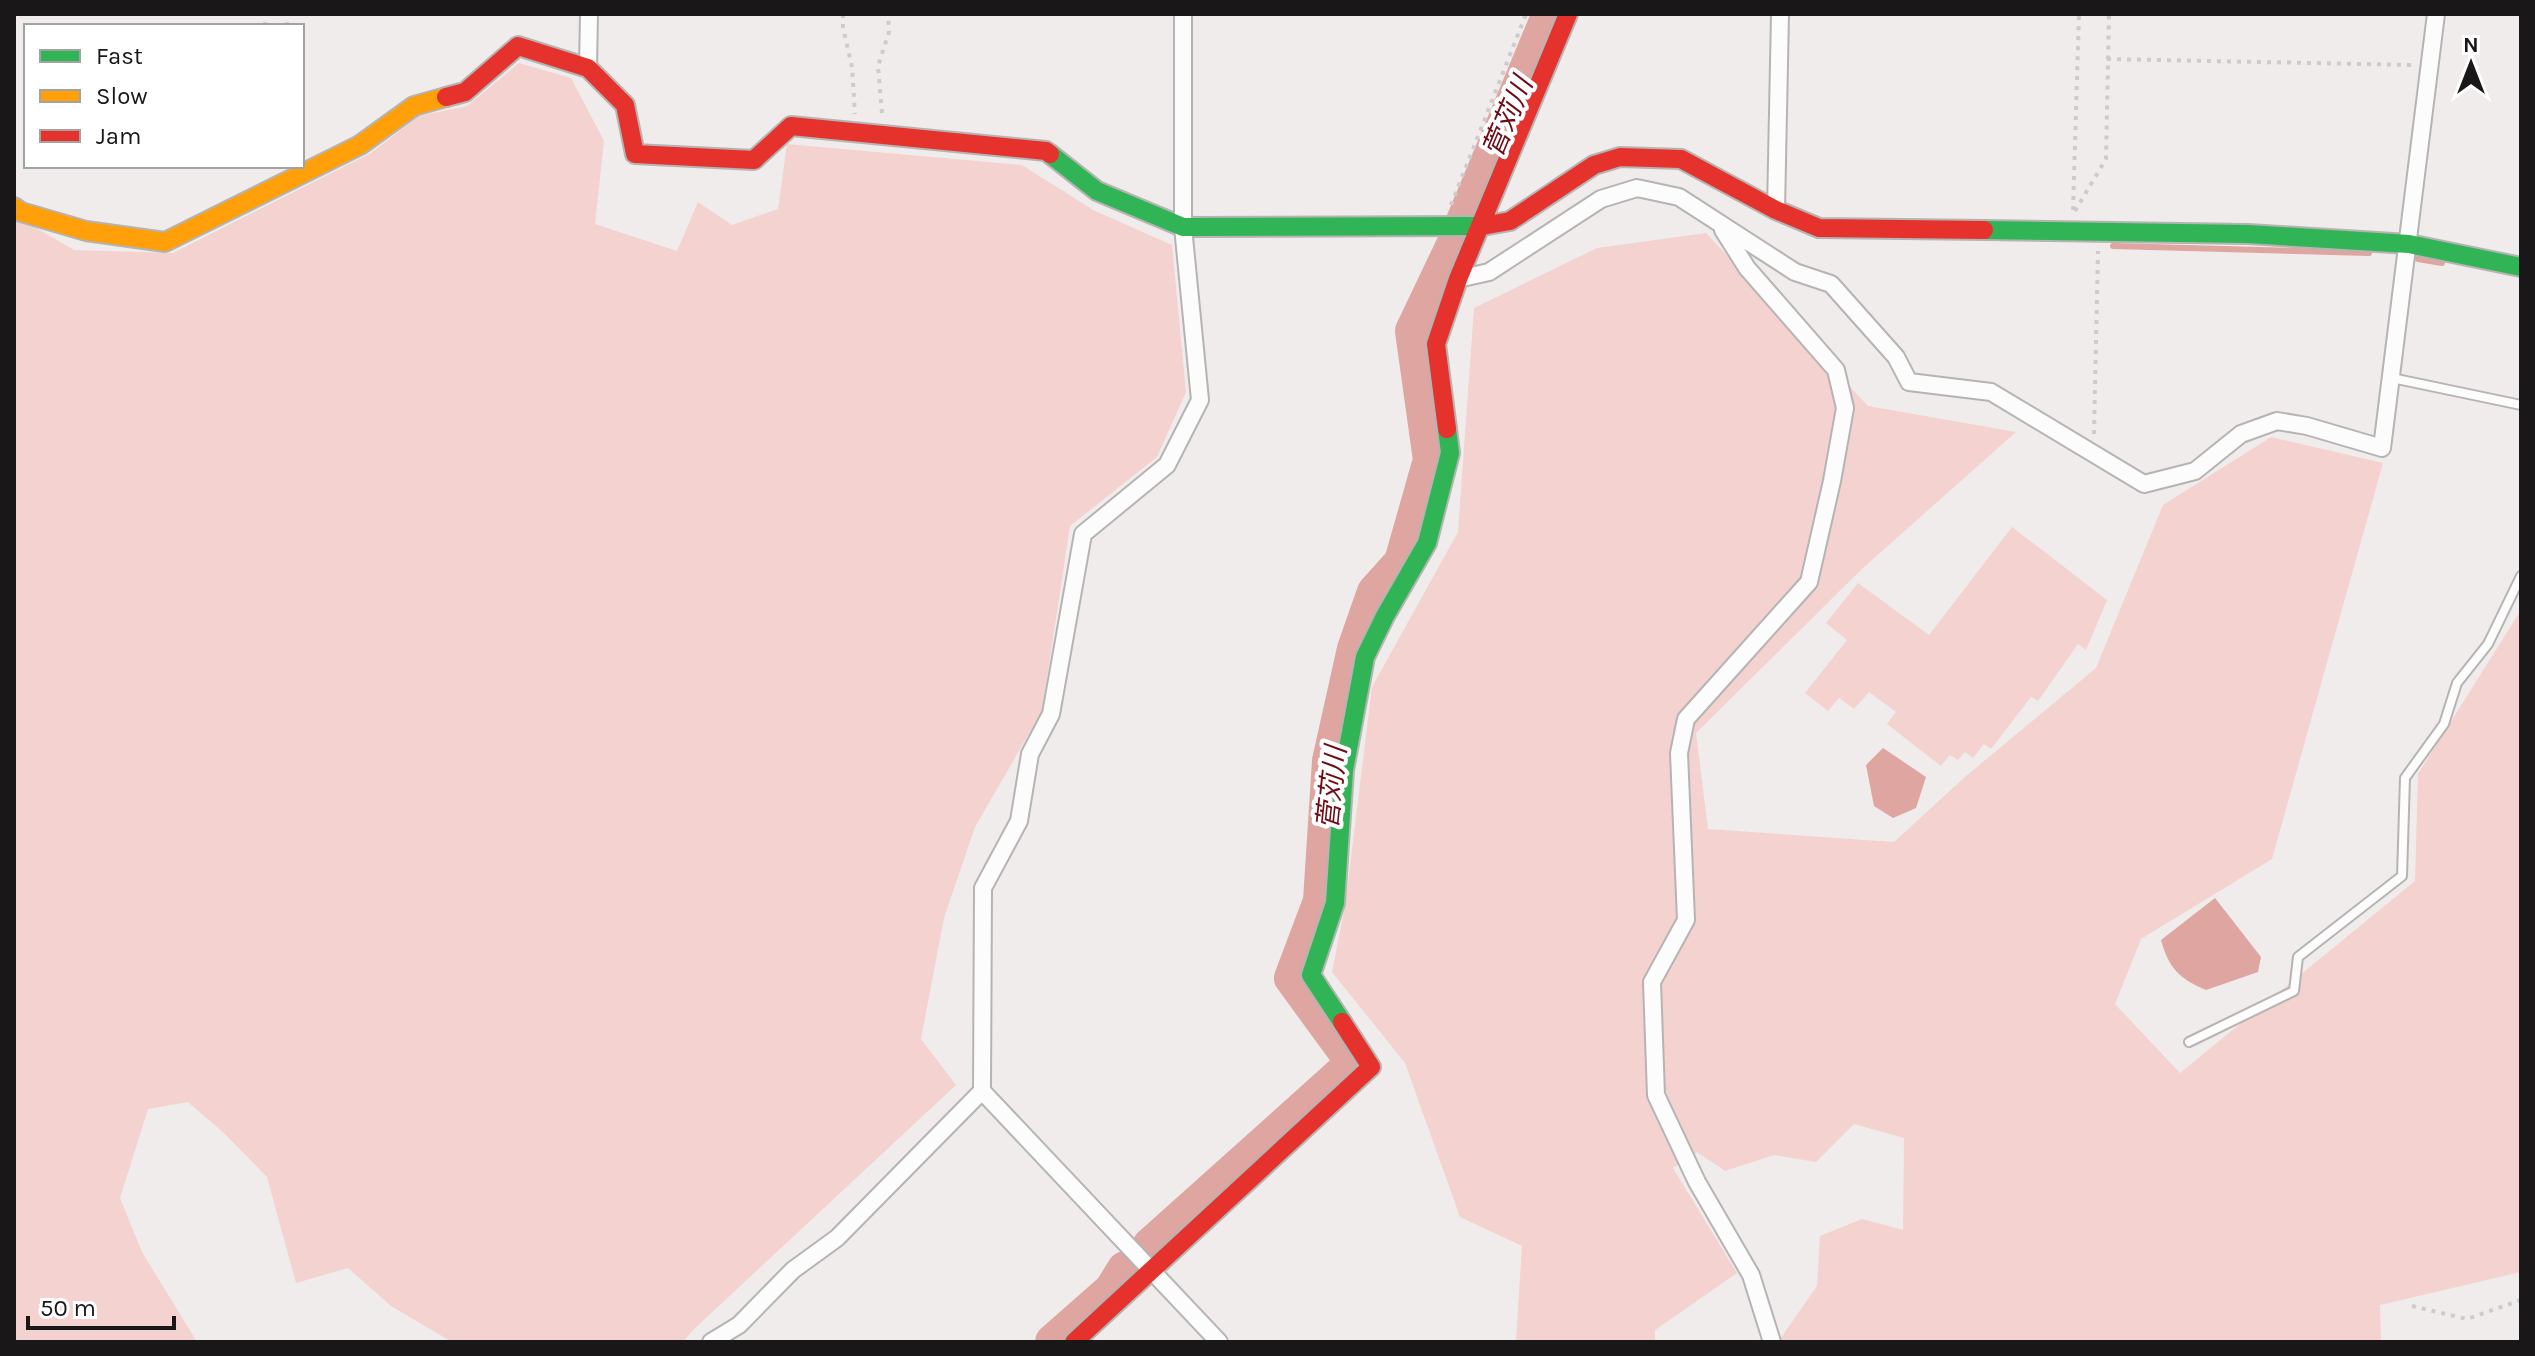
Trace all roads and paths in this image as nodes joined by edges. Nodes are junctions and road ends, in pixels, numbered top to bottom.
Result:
1 (589, 14) edge
2 (843, 14) edge
3 (888, 14) edge
4 (1183, 14) edge
5 (1526, 14) edge
6 (1568, 14) edge
7 (1780, 14) edge
8 (2079, 14) edge
9 (2109, 14) edge
10 (2436, 14) edge
11 (2107, 59) junction
12 (2429, 65) junction
13 (588, 68) junction
14 (856, 132) junction
15 (883, 136) junction
16 (14, 207) edge
17 (1776, 210) junction
18 (1720, 225) junction
19 (1183, 227) junction
20 (1442, 227) junction
21 (1479, 227) junction
22 (2098, 233) junction
23 (2409, 244) junction
24 (2521, 267) edge
25 (1458, 279) junction
26 (2392, 378) junction
27 (2521, 405) edge
28 (2094, 452) junction
29 (2521, 576) edge
30 (2189, 1042) dead end
31 (982, 1091) junction
32 (1152, 1269) junction
33 (2521, 1300) edge
34 (2412, 1306) dead end
35 (711, 1342) edge
36 (1074, 1342) edge
37 (1219, 1342) edge
38 (1772, 1342) edge

1 - 13 street
2 - 14 path
3 - 15 path
4 - 19 street
5 - 20 path
6 - 21 street
7 - 17 street
8 - 11 path
9 - 11 path
10 - 12 street
11 - 12 path
12 - 23 street
13 - 14 street
13 - 16 street
14 - 15 street
15 - 19 street
17 - 21 street
17 - 22 street
18 - 25 street
18 - 28 street
18 - 38 street
19 - 20 street
19 - 31 street
20 - 21 street
21 - 25 street
22 - 23 street
22 - 28 path
23 - 24 street
23 - 26 street
25 - 32 street
26 - 27 lane
26 - 28 street
29 - 30 lane
31 - 32 street
31 - 35 street
32 - 36 street
32 - 37 street
33 - 34 path

